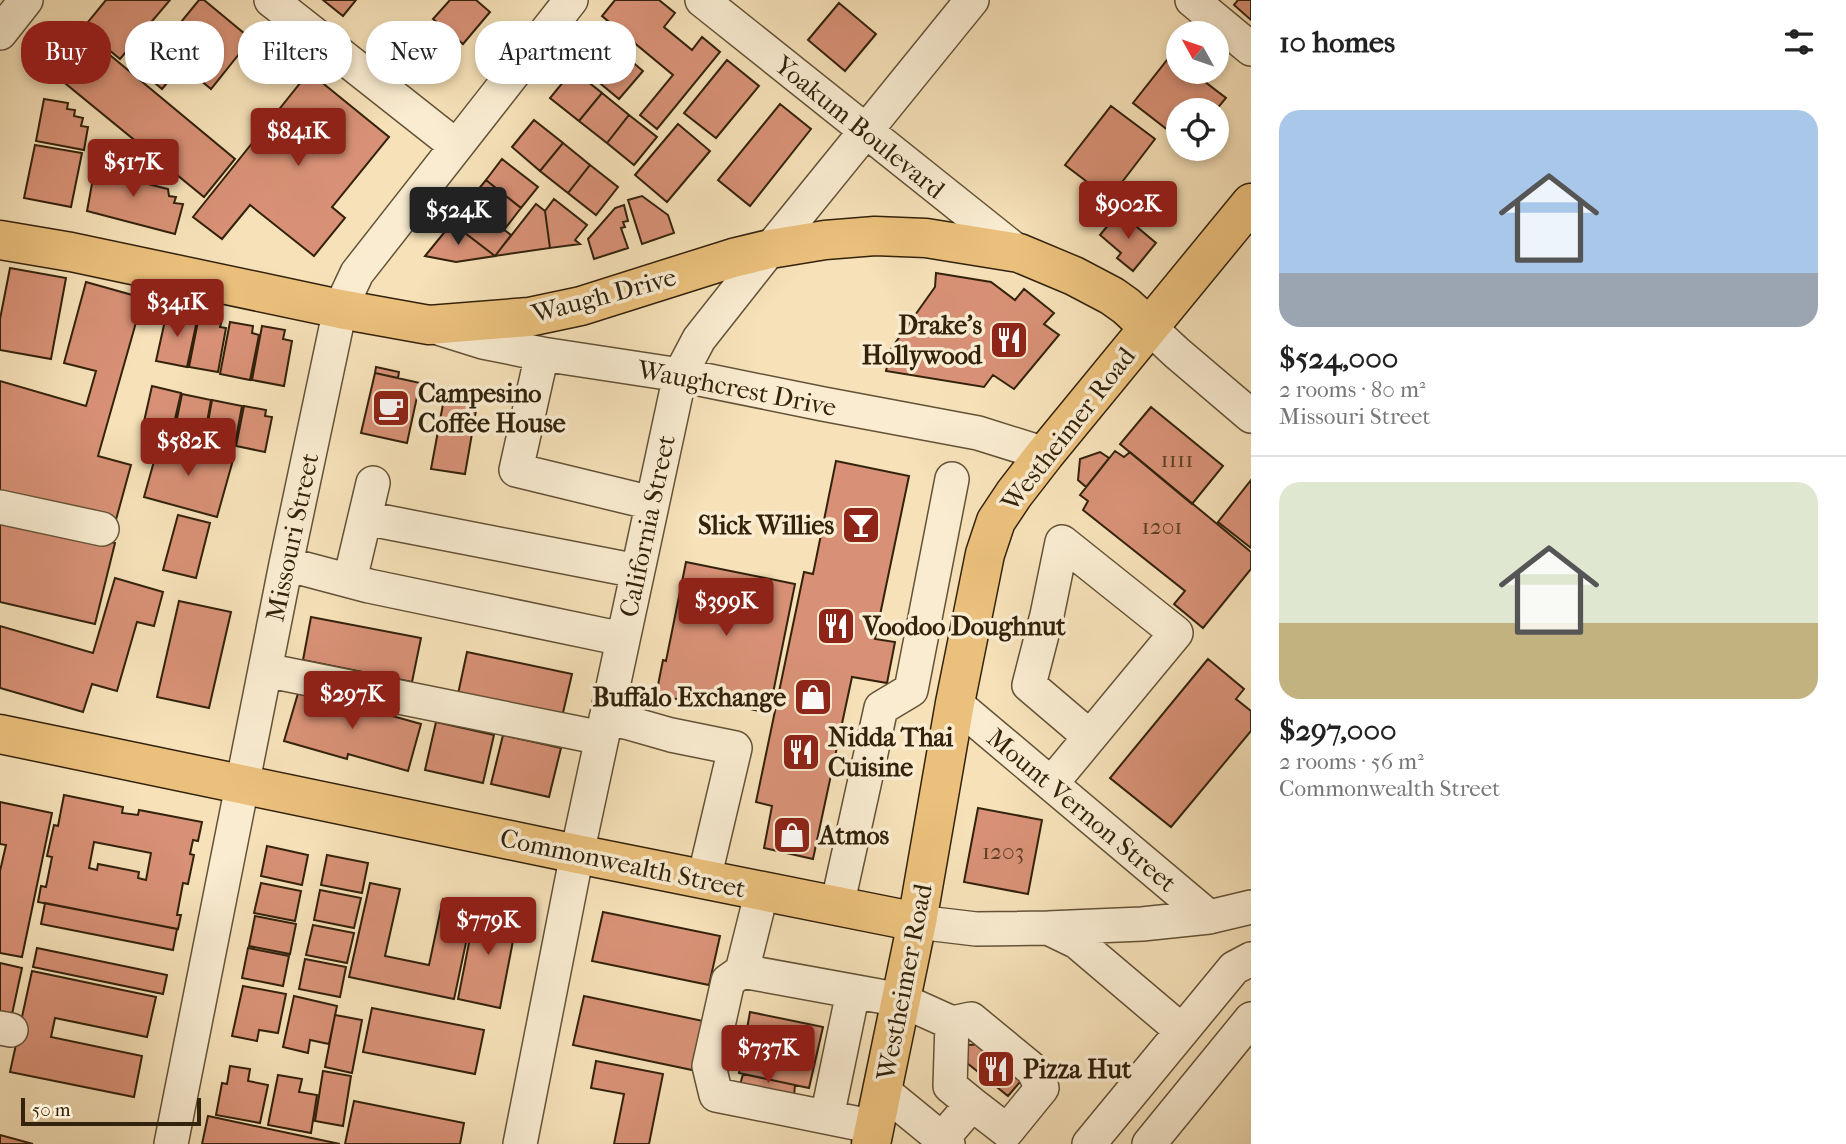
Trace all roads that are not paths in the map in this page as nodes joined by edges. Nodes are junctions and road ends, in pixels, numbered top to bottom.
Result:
1 (26, 0) edge
2 (271, 0) edge
3 (571, 0) edge
4 (702, 0) edge
5 (972, 0) edge
6 (1192, 0) edge
7 (0, 33) edge
8 (1251, 49) edge
9 (866, 132) junction
10 (456, 146) junction
11 (1251, 203) edge
12 (0, 240) edge
13 (770, 249) junction
14 (1019, 253) junction
15 (340, 309) junction
16 (429, 325) junction
17 (1149, 327) junction
18 (542, 354) junction
19 (680, 374) junction
20 (1251, 416) edge
21 (1045, 454) junction
22 (952, 479) dead end
23 (373, 483) dead end
24 (652, 503) junction
25 (0, 507) edge
26 (365, 518) junction
27 (102, 529) dead end
28 (286, 564) junction
29 (637, 571) junction
30 (350, 580) junction
31 (623, 639) junction
32 (265, 670) junction
33 (955, 703) junction
34 (604, 728) junction
35 (0, 734) edge
36 (1090, 737) junction
37 (242, 783) junction
38 (1051, 784) junction
39 (577, 854) junction
40 (704, 879) junction
41 (762, 891) junction
42 (837, 906) junction
43 (1251, 907) edge
44 (1209, 917) junction
45 (917, 922) junction
46 (1048, 928) junction
47 (1251, 959) edge
48 (742, 971) junction
49 (853, 992) junction
50 (901, 1000) junction
51 (1251, 1019) edge
52 (952, 1023) junction
53 (1182, 1031) junction
54 (883, 1090) junction
55 (972, 1104) junction
56 (824, 1116) junction
57 (873, 1136) edge
58 (945, 1142) edge
59 (171, 1144) edge
60 (520, 1144) edge
61 (1089, 1144) edge
62 (1149, 1144) edge

1 - 7 street
2 - 10 street
3 - 10 street, Missouri Street
4 - 9 street, Yoakum Boulevard
5 - 9 street, California Street
6 - 8 street
9 - 13 street, California Street
9 - 14 street, Yoakum Boulevard
10 - 15 street, Missouri Street
11 - 17 main road, Westheimer Road
12 - 15 main road, Waugh Drive
13 - 14 main road, Waugh Drive
13 - 16 main road, Waugh Drive
13 - 19 street, California Street
14 - 17 main road, Waugh Drive
15 - 16 main road, Waugh Drive
15 - 28 street, Missouri Street
16 - 18 street, Waughcrest Drive
17 - 20 street
17 - 21 main road, Westheimer Road
18 - 19 street, Waughcrest Drive
18 - 24 street
19 - 21 street, Waughcrest Drive
19 - 24 street, California Street
21 - 33 main road, Westheimer Road
22 - 42 street
23 - 26 street
24 - 29 street, California Street
25 - 27 street
26 - 29 street
26 - 30 street
28 - 30 street
28 - 32 street, Missouri Street
29 - 31 street, California Street
30 - 31 street
31 - 34 street, California Street
32 - 34 street
32 - 37 street, Missouri Street
33 - 38 street, Mount Vernon Street
33 - 45 main road, Westheimer Road
34 - 39 street, California Street
34 - 40 street
35 - 37 main road, Commonwealth Street
36 - 36 street
36 - 38 street
37 - 39 main road, Commonwealth Street
37 - 59 street, Missouri Street
38 - 44 street, Mount Vernon Street
39 - 40 main road, Commonwealth Street
39 - 60 street, California Street
40 - 41 main road, Commonwealth Street
41 - 42 main road, Commonwealth Street
41 - 48 street
42 - 45 main road, Commonwealth Street
43 - 44 street, Commonwealth Street
44 - 46 street, Commonwealth Street
45 - 46 street, Commonwealth Street
45 - 50 main road, Westheimer Road
46 - 53 street
47 - 53 street
48 - 49 street
48 - 56 street
49 - 50 street
49 - 56 street
50 - 52 street
50 - 54 main road, Westheimer Road
51 - 62 street
52 - 55 street
52 - 55 street
53 - 61 street
54 - 57 main road, Westheimer Road
54 - 58 street
55 - 58 street
56 - 57 street

